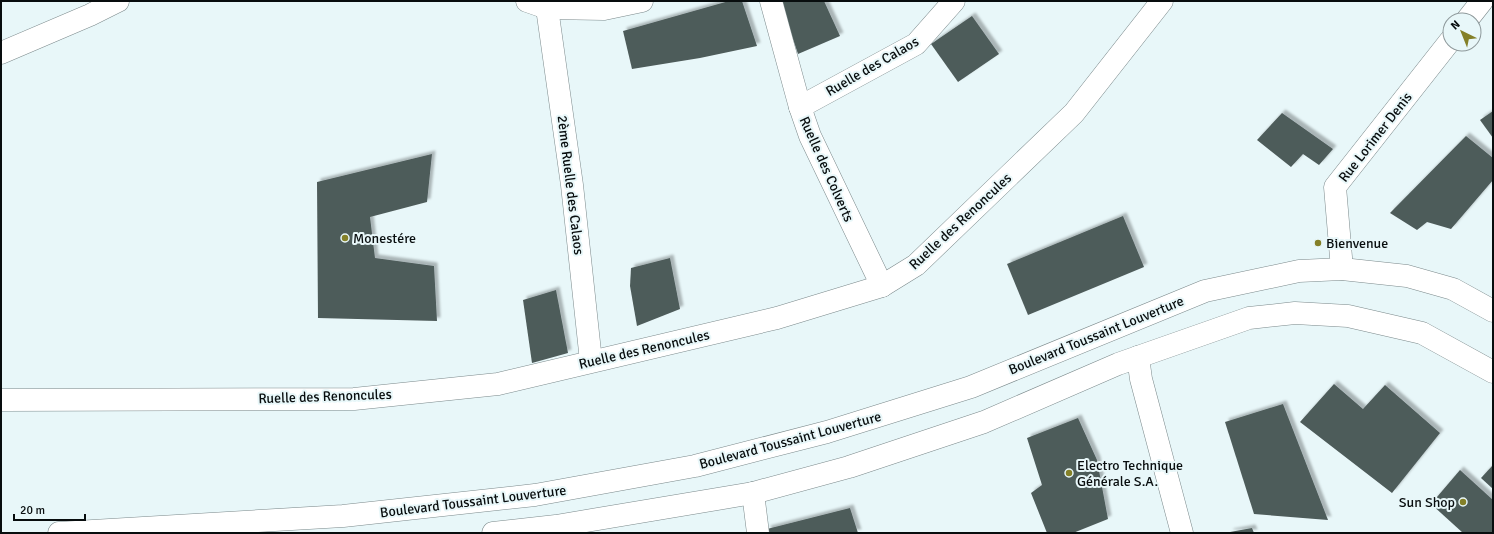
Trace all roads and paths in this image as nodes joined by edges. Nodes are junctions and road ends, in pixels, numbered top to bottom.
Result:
1 (118, 1) edge
2 (642, 1) edge
3 (771, 1) edge
4 (954, 1) edge
5 (1162, 1) edge
6 (1482, 1) edge
7 (537, 5) edge
8 (1473, 12) edge
9 (1442, 51) edge
10 (1, 53) edge
11 (800, 107) junction
12 (1342, 268) junction
13 (882, 286) junction
14 (1493, 311) edge
15 (1138, 357) junction
16 (591, 361) junction
17 (1493, 372) edge
18 (1, 400) edge
19 (753, 493) junction
20 (59, 533) edge
21 (493, 533) edge
22 (758, 533) edge
23 (1182, 533) edge

1 - 10 street
2 - 7 street
3 - 11 street, Ruelle des Colverts
4 - 11 street, Ruelle des Calaos
5 - 13 street, Ruelle des Renoncules
6 - 8 street
7 - 16 street, 2ème Ruelle des Calaos
9 - 12 street, Rue Lorimer Denis
11 - 13 street, Ruelle des Colverts
12 - 14 street, Boulevard Toussaint Louverture
12 - 20 street, Boulevard Toussaint Louverture
13 - 16 street, Ruelle des Renoncules
15 - 17 street
15 - 19 street
15 - 23 street
16 - 18 street, Ruelle des Renoncules
19 - 21 street
19 - 22 street

